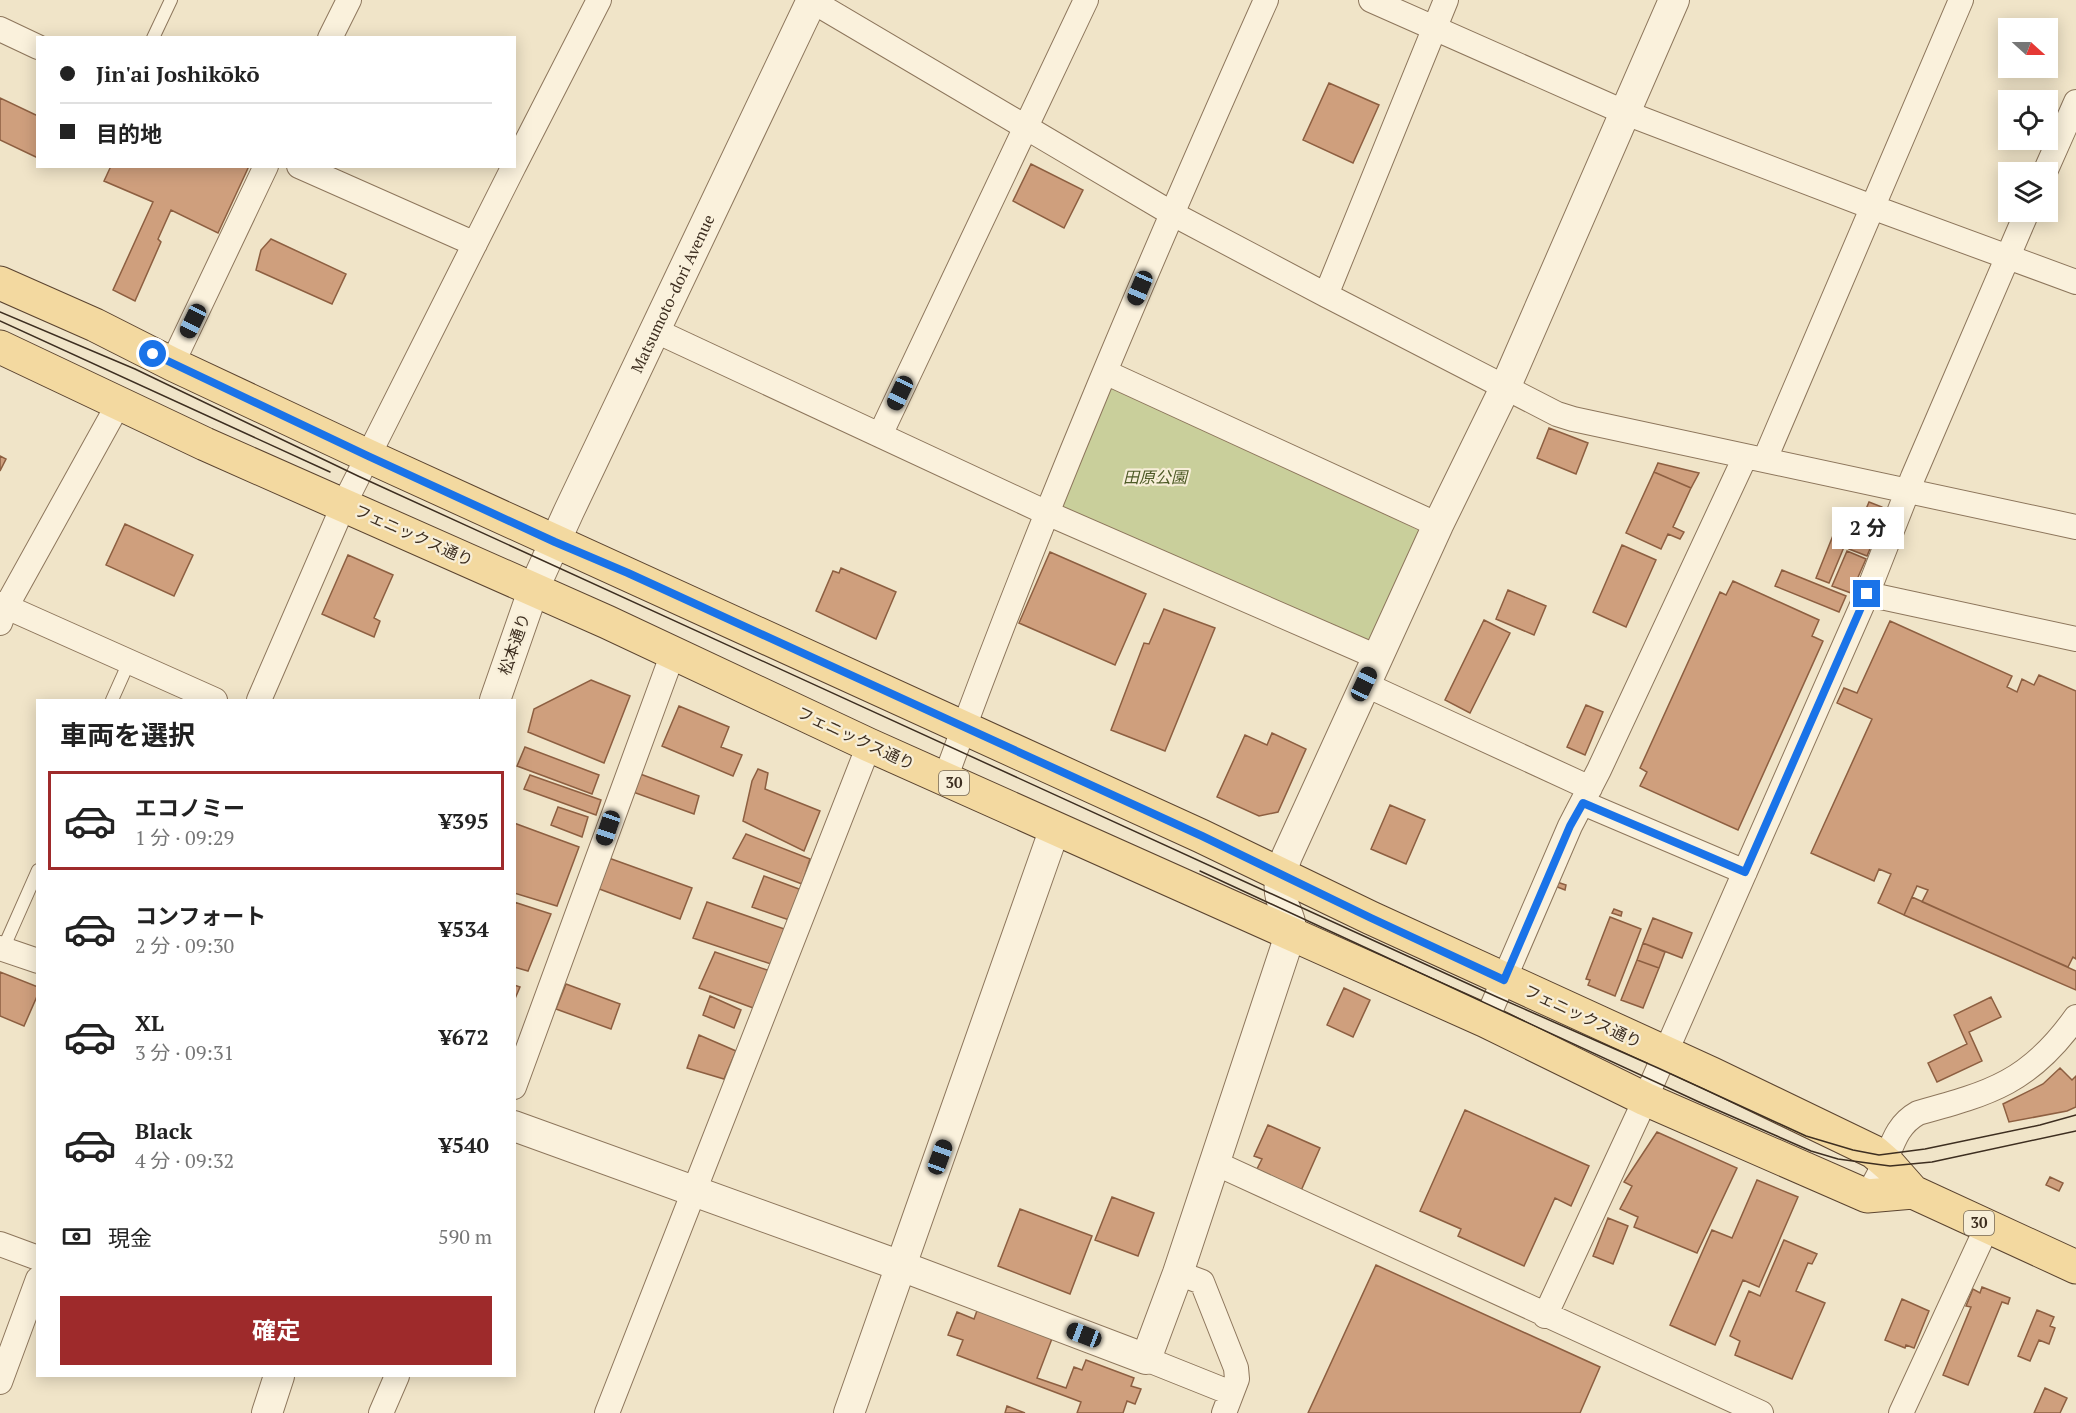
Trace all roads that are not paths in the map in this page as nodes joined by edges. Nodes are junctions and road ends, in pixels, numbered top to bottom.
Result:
1 (171, 0) edge
2 (349, 0) edge
3 (599, 0) edge
4 (811, 0) edge
5 (1086, 0) edge
6 (1266, 0) edge
7 (1371, 0) edge
8 (1446, 0) edge
9 (1674, 0) edge
10 (1961, 0) edge
11 (1434, 28) junction
12 (0, 29) edge
13 (154, 36) edge
14 (331, 36) edge
15 (36, 46) edge
16 (2076, 102) edge
17 (1626, 113) junction
18 (1025, 128) junction
19 (516, 162) edge
20 (2049, 162) edge
21 (265, 168) edge
22 (304, 168) edge
23 (513, 168) edge
24 (1872, 207) junction
25 (1171, 213) junction
26 (2023, 222) edge
27 (475, 244) junction
28 (2007, 257) junction
29 (2076, 282) edge
30 (0, 283) edge
31 (1326, 295) junction
32 (654, 330) junction
33 (0, 347) edge
34 (172, 364) junction
35 (1105, 372) junction
36 (1505, 388) junction
37 (119, 403) junction
38 (880, 435) junction
39 (368, 456) junction
40 (1755, 458) junction
41 (1908, 490) junction
42 (344, 504) junction
43 (1047, 513) junction
44 (1438, 525) junction
45 (2076, 527) edge
46 (555, 542) junction
47 (534, 588) junction
48 (1867, 594) junction
49 (2, 611) edge
50 (2076, 639) edge
51 (673, 653) junction
52 (1377, 657) junction
53 (129, 662) junction
54 (1364, 684) junction
55 (112, 699) edge
56 (213, 699) edge
57 (259, 699) edge
58 (495, 699) edge
59 (964, 728) junction
60 (869, 745) junction
61 (945, 779) junction
62 (1586, 795) junction
63 (1056, 828) junction
64 (1745, 872) junction
65 (36, 874) edge
66 (1280, 874) junction
67 (1290, 935) junction
68 (1, 949) edge
69 (36, 960) edge
70 (1504, 980) junction
71 (2076, 1017) edge
72 (1485, 1022) junction
73 (1664, 1054) junction
74 (516, 1082) edge
75 (1645, 1099) junction
76 (516, 1127) edge
77 (1885, 1161) junction
78 (1215, 1163) junction
79 (695, 1191) junction
80 (1913, 1192) junction
81 (1867, 1196) junction
82 (1987, 1227) junction
83 (0, 1244) edge
84 (36, 1256) edge
85 (901, 1266) junction
86 (2076, 1267) edge
87 (1178, 1273) junction
88 (36, 1284) edge
89 (1545, 1316) junction
90 (1146, 1359) junction
91 (279, 1377) edge
92 (397, 1377) edge
93 (0, 1382) edge
94 (1228, 1403) edge
95 (267, 1413) edge
96 (381, 1413) edge
97 (607, 1413) edge
98 (849, 1413) edge
99 (1761, 1413) edge
100 (1901, 1413) edge

1 - 13 lane
2 - 14 street
3 - 19 street
4 - 18 street
4 - 32 street, Matsumoto-dori Avenue
5 - 18 street
6 - 25 street
7 - 11 street
8 - 11 street
9 - 17 street
10 - 24 street
11 - 17 street
11 - 31 street
12 - 15 street
16 - 20 street
17 - 24 street
17 - 36 street
18 - 25 street
18 - 38 street
21 - 34 street
22 - 27 street
23 - 27 street
24 - 28 street
24 - 40 street
25 - 31 street
25 - 35 street
26 - 28 street
27 - 39 street
28 - 29 street
28 - 41 street
30 - 34 main road, フェニックス通り / 30
31 - 36 street
32 - 38 street
32 - 46 street, Matsumoto-dori Avenue
33 - 37 main road, フェニックス通り / 30
34 - 39 main road, フェニックス通り / 30
35 - 43 street
35 - 44 street
36 - 40 street
36 - 44 street
37 - 42 main road, フェニックス通り / 30
37 - 49 street
38 - 43 street
39 - 42 street
39 - 46 main road, フェニックス通り / 30
40 - 41 street
40 - 62 street
41 - 45 street
41 - 48 street
42 - 47 main road, フェニックス通り / 30
42 - 57 street
43 - 52 street
43 - 59 street
44 - 52 street
46 - 47 street, Matsumoto-dori Avenue
46 - 59 main road, フェニックス通り / 30
47 - 51 main road, フェニックス通り / 30
47 - 58 street, 松本通り
48 - 50 street
48 - 64 street
49 - 53 street
51 - 60 main road, フェニックス通り / 30
51 - 74 street
52 - 54 street
53 - 55 lane
53 - 56 street
54 - 62 street
54 - 66 street
59 - 61 street
59 - 66 main road, フェニックス通り / 30
60 - 61 main road, フェニックス通り / 30
60 - 79 street
61 - 63 main road, フェニックス通り / 30
62 - 64 street
62 - 70 street
63 - 67 main road, フェニックス通り / 30
63 - 85 street
64 - 73 street
65 - 68 lane
66 - 67 street
66 - 70 main road, フェニックス通り / 30
67 - 72 main road, フェニックス通り / 30
67 - 78 street
68 - 69 street
70 - 72 street
70 - 73 main road, フェニックス通り / 30
71 - 77 street
72 - 75 main road, フェニックス通り / 30
73 - 75 street
73 - 77 main road, フェニックス通り / 30
75 - 81 main road, フェニックス通り / 30
75 - 89 street
76 - 79 street
77 - 80 main road, フェニックス通り / 30
77 - 81 street
78 - 87 street
78 - 89 street
79 - 85 street
79 - 97 street
80 - 81 main road, フェニックス通り / 30
80 - 82 main road, フェニックス通り / 30
82 - 86 main road, フェニックス通り / 30
82 - 100 street
83 - 84 street
85 - 90 street
85 - 98 street
87 - 90 street
87 - 94 street
88 - 93 street
89 - 99 street
90 - 94 street
91 - 95 street
92 - 96 street

